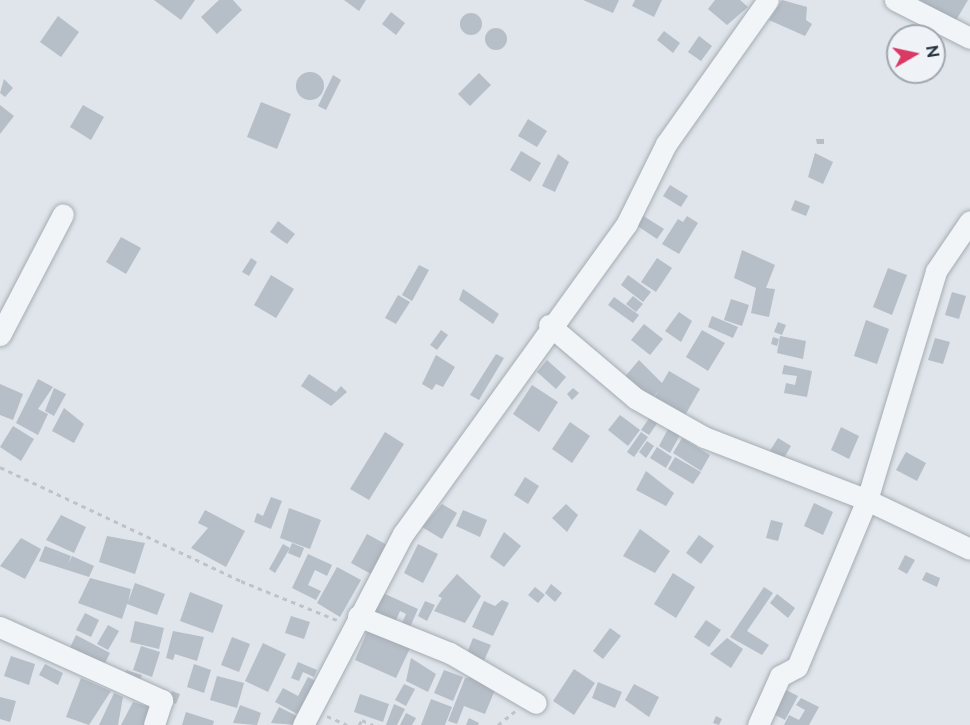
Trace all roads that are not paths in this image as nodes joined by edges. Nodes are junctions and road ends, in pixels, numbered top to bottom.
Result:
1 (768, 0) edge
2 (895, 0) edge
3 (970, 38) edge
4 (63, 214) dead end
5 (970, 221) edge
6 (549, 325) junction
7 (0, 335) edge
8 (867, 500) junction
9 (970, 549) edge
10 (356, 622) junction
11 (0, 627) edge
12 (536, 703) dead end
13 (154, 725) edge
14 (303, 725) edge
15 (758, 725) edge

1 - 6 street
2 - 3 street
4 - 7 street
5 - 8 street
6 - 8 street
6 - 10 street
8 - 9 street
8 - 15 street
10 - 12 street
10 - 14 street
11 - 13 street

